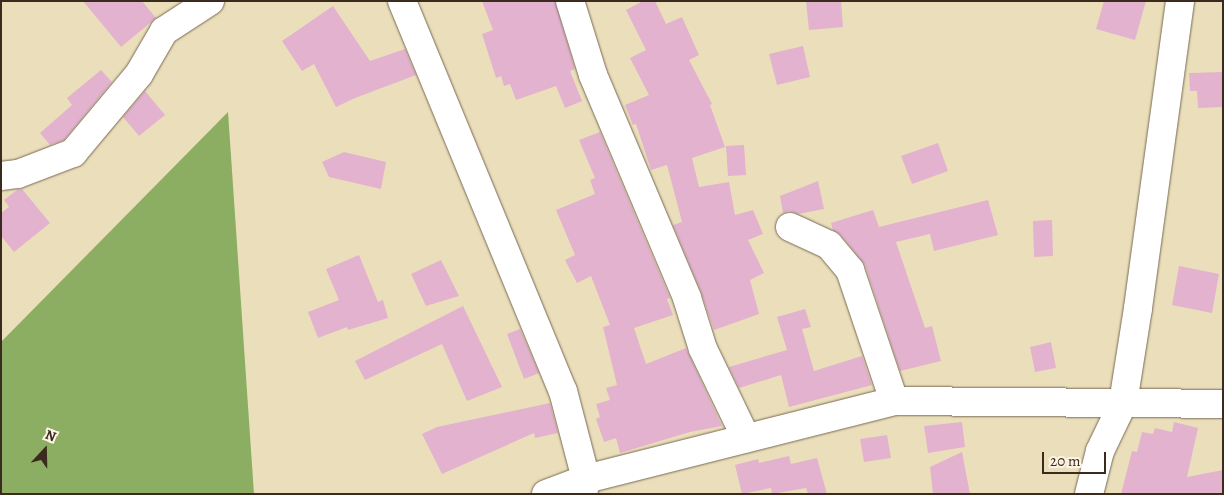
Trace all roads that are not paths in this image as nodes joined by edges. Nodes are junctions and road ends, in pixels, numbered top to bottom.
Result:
1 (210, 1) edge
2 (402, 1) edge
3 (570, 1) edge
4 (1180, 1) edge
5 (1, 176) edge
6 (790, 227) dead end
7 (894, 401) junction
8 (1123, 404) junction
9 (1223, 404) edge
10 (746, 438) junction
11 (584, 486) edge
12 (546, 494) edge
13 (1088, 494) edge

1 - 5 street
2 - 11 street
3 - 10 street
4 - 8 street
6 - 7 street
7 - 8 street
7 - 10 street
8 - 9 street
8 - 13 street
10 - 11 street
11 - 12 street

